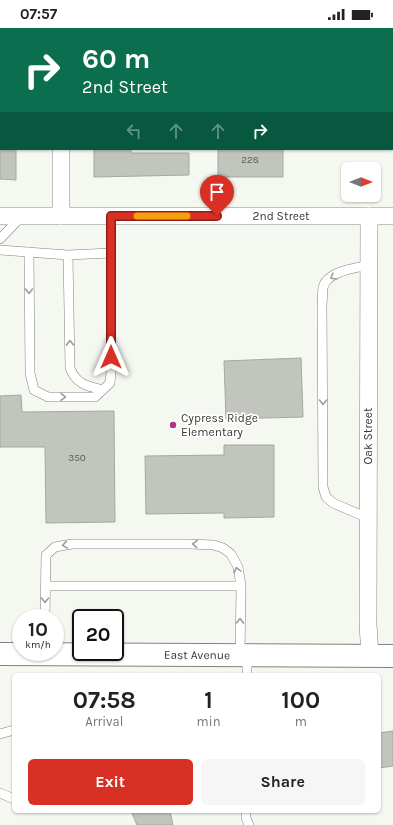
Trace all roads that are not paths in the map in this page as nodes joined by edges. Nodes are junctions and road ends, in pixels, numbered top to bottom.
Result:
1 (61, 150) edge
2 (0, 216) edge
3 (22, 216) junction
4 (61, 216) junction
5 (111, 216) junction
6 (368, 216) junction
7 (393, 216) edge
8 (0, 239) edge
9 (0, 250) edge
10 (29, 252) junction
11 (111, 253) junction
12 (68, 255) junction
13 (369, 265) junction
14 (103, 390) junction
15 (368, 518) junction
16 (46, 586) junction
17 (241, 586) junction
18 (45, 609) edge
19 (0, 654) edge
20 (12, 654) edge
21 (64, 654) edge
22 (370, 656) junction
23 (393, 656) edge
24 (245, 662) edge
25 (12, 731) edge
26 (0, 734) edge
27 (0, 793) edge
28 (12, 798) edge

1 - 4 street
2 - 3 street, 2nd Street
3 - 4 street, 2nd Street
3 - 8 lane
4 - 5 street, 2nd Street
5 - 6 street, 2nd Street
5 - 11 lane
6 - 7 street, 2nd Street
6 - 13 street, Oak Street
9 - 10 lane
10 - 12 lane
10 -> 14 lane
11 - 12 lane
11 - 14 lane
14 -> 12 lane
13 - 15 street, Oak Street
13 -> 15 lane
15 - 22 street, Oak Street
16 - 17 lane
17 -> 16 lane
16 -> 18 lane
24 -> 17 lane
19 - 20 street, East Avenue
21 - 24 street, East Avenue
22 - 23 street, East Avenue
22 - 24 street, East Avenue
25 - 26 lane
27 - 28 lane

